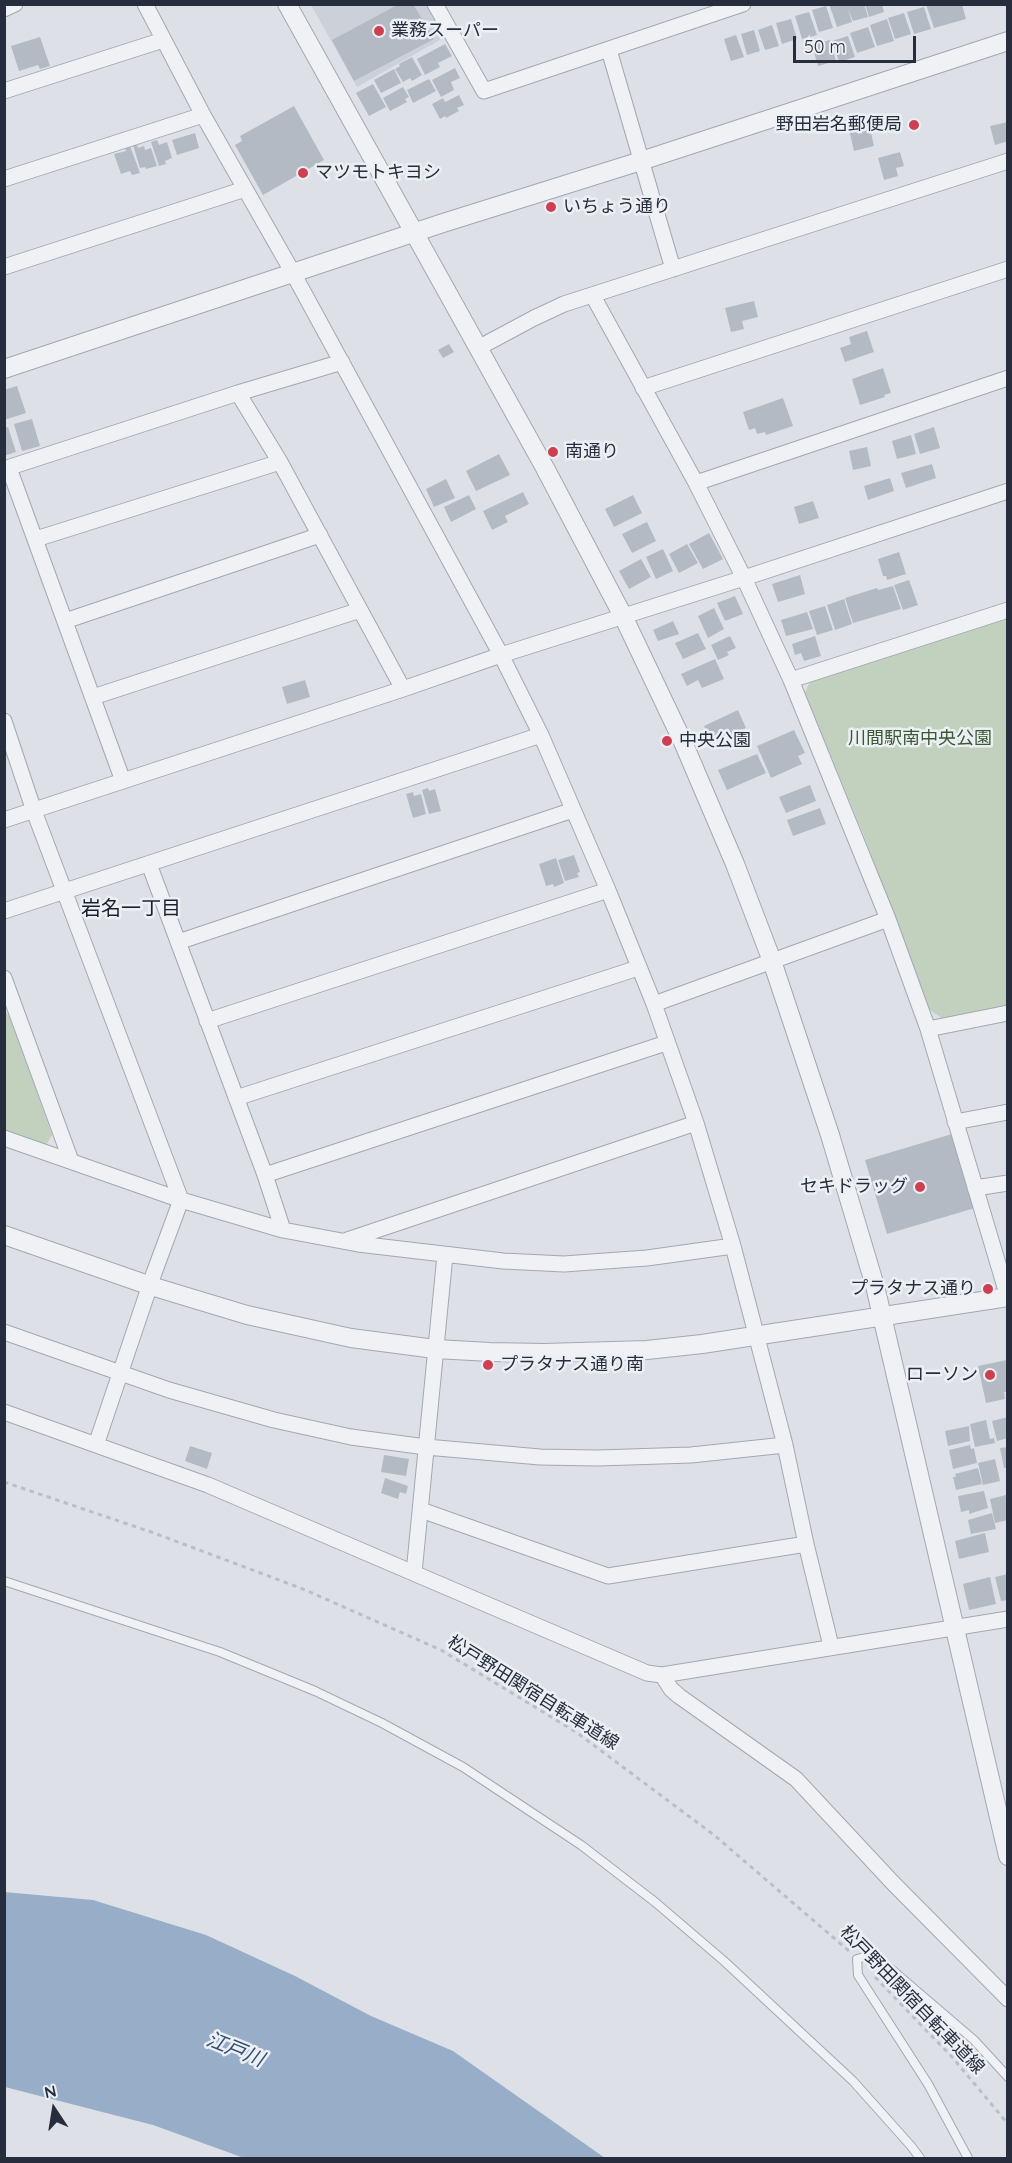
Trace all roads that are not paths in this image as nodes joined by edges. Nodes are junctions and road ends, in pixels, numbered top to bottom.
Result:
1 (15, 4) edge
2 (145, 4) edge
3 (287, 4) edge
4 (435, 4) edge
5 (743, 4) edge
6 (4, 9) edge
7 (716, 9) edge
8 (163, 40) junction
9 (1008, 41) edge
10 (609, 50) junction
11 (4, 92) edge
12 (203, 115) junction
13 (641, 161) junction
14 (1008, 161) edge
15 (4, 179) edge
16 (245, 189) junction
17 (415, 233) junction
18 (4, 267) edge
19 (673, 269) junction
20 (1008, 269) edge
21 (294, 273) junction
22 (593, 296) junction
23 (478, 348) junction
24 (342, 362) junction
25 (4, 369) edge
26 (1008, 378) edge
27 (643, 388) junction
28 (238, 393) junction
29 (280, 462) junction
30 (7, 469) edge
31 (696, 483) junction
32 (1008, 491) edge
33 (320, 536) junction
34 (36, 539) junction
35 (744, 578) junction
36 (360, 610) junction
37 (1008, 610) edge
38 (623, 616) junction
39 (65, 621) junction
40 (501, 655) junction
41 (791, 680) junction
42 (404, 689) junction
43 (93, 697) junction
44 (5, 723) edge
45 (542, 735) junction
46 (123, 781) junction
47 (34, 810) junction
48 (573, 810) junction
49 (4, 820) edge
50 (149, 864) junction
51 (65, 890) junction
52 (608, 890) junction
53 (4, 911) edge
54 (888, 919) junction
55 (178, 942) junction
56 (772, 961) junction
57 (638, 968) junction
58 (4, 978) edge
59 (8, 996) edge
60 (654, 1004) junction
61 (1008, 1013) edge
62 (207, 1021) junction
63 (928, 1029) junction
64 (666, 1043) junction
65 (236, 1098) junction
66 (1008, 1112) edge
67 (955, 1122) junction
68 (696, 1123) junction
69 (4, 1138) edge
70 (71, 1161) junction
71 (265, 1175) junction
72 (1008, 1183) edge
73 (975, 1188) junction
74 (181, 1200) junction
75 (283, 1230) junction
76 (4, 1234) edge
77 (344, 1241) junction
78 (733, 1246) junction
79 (445, 1255) junction
80 (151, 1286) junction
81 (1008, 1297) edge
82 (883, 1317) junction
83 (4, 1332) edge
84 (758, 1335) junction
85 (435, 1349) junction
86 (121, 1372) junction
87 (4, 1412) edge
88 (96, 1445) junction
89 (785, 1445) junction
90 (426, 1447) junction
91 (421, 1510) junction
92 (806, 1544) junction
93 (414, 1573) junction
94 (4, 1581) edge
95 (1008, 1619) edge
96 (955, 1627) junction
97 (831, 1646) junction
98 (662, 1675) junction
99 (1008, 1856) edge
100 (1008, 1999) edge
101 (1008, 2077) edge
102 (920, 2158) edge
103 (968, 2158) edge

1 - 6 street
2 - 8 street
3 - 17 street
4 - 10 street
5 - 7 street
7 - 10 street
8 - 11 street
8 - 12 street
9 - 13 street
10 - 13 street
12 - 15 street
12 - 16 street
13 - 17 street
13 - 19 street
14 - 19 street
16 - 18 street
16 - 21 street
17 - 21 street
17 - 23 street
19 - 22 street
20 - 27 street
21 - 24 street
21 - 25 street
22 - 23 street
22 - 27 street
23 - 38 street
24 - 28 street
24 - 40 street
26 - 31 street
27 - 31 street
28 - 29 street
28 - 30 street
29 - 33 street
29 - 34 street
30 - 34 street
31 - 35 street
32 - 35 street
33 - 36 street
33 - 39 street
34 - 39 street
35 - 38 street
35 - 41 street
36 - 42 street
36 - 43 street
37 - 41 street
38 - 40 street
38 - 56 street
39 - 43 street
40 - 42 street
40 - 45 street
41 - 54 street
42 - 46 street
43 - 46 street
44 - 47 street
45 - 48 street
45 - 50 street
46 - 47 street
47 - 49 street
47 - 51 street
48 - 52 street
48 - 55 street
50 - 51 street
50 - 55 street
51 - 53 street
51 - 74 street
52 - 57 street
52 - 62 street
54 - 56 street
54 - 63 street
55 - 62 street
56 - 60 street
56 - 82 street
57 - 60 street
57 - 65 street
58 - 59 street
59 - 70 street
60 - 64 street
61 - 63 street
62 - 65 street
63 - 67 street
64 - 68 street
64 - 71 street
65 - 71 street
66 - 67 street
67 - 73 street
68 - 77 street
68 - 78 street
69 - 70 street
70 - 74 street
71 - 75 street
72 - 73 street
73 - 81 street
74 - 75 street
74 - 80 street
75 - 77 street
76 - 80 street
77 - 79 street
78 - 79 street
78 - 84 street
79 - 85 street
80 - 85 street
80 - 86 street
81 - 82 street
82 - 84 street
82 - 96 street
83 - 86 street
84 - 85 street
84 - 89 street
85 - 90 street
86 - 88 street
86 - 90 street
87 - 88 street
88 - 93 street
89 - 90 street
89 - 92 street
90 - 91 street
91 - 92 street
91 - 93 street
92 - 97 street
93 - 98 street
94 - 102 lane
95 - 96 street
96 - 97 street
96 - 99 street
97 - 98 street
98 - 100 street
101 - 103 lane

